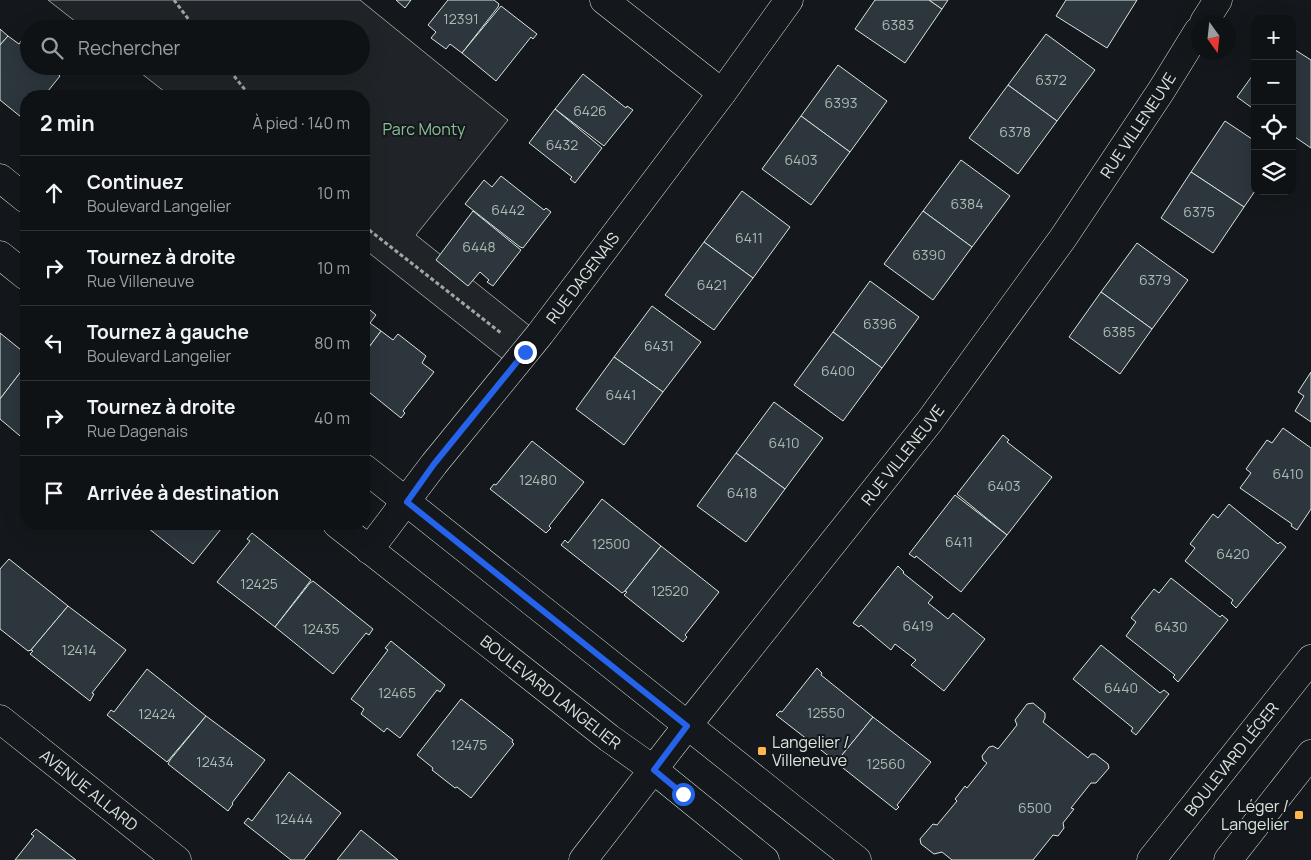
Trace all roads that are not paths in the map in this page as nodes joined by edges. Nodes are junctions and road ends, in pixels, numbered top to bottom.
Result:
1 (604, 0) edge
2 (789, 0) edge
3 (1218, 0) edge
4 (1208, 15) edge
5 (1191, 42) edge
6 (722, 93) junction
7 (0, 178) edge
8 (20, 194) edge
9 (0, 255) edge
10 (20, 271) edge
11 (370, 473) edge
12 (407, 502) junction
13 (345, 530) edge
14 (370, 550) junction
15 (1308, 671) edge
16 (0, 719) edge
17 (687, 726) junction
18 (1311, 754) edge
19 (654, 770) junction
20 (177, 860) edge
21 (583, 860) edge
22 (765, 860) edge
23 (857, 860) edge
24 (1151, 860) edge
25 (1228, 860) edge

1 - 6 street
2 - 6 street, RUE DAGENAIS
3 - 4 street
5 - 17 street, RUE VILLENEUVE
6 - 12 street, RUE DAGENAIS
7 - 8 street
9 - 10 street
11 - 12 street
12 - 14 street, RUE DAGENAIS
12 - 17 street
13 - 14 street, BOULEVARD LANGELIER
14 - 19 street, BOULEVARD LANGELIER
15 - 24 street, BOULEVARD LÉGER
16 - 20 street, AVENUE ALLARD
17 - 19 street, RUE VILLENEUVE
17 - 23 street
18 - 25 street
19 - 21 street, RUE VILLENEUVE
19 - 22 street, BOULEVARD LANGELIER

